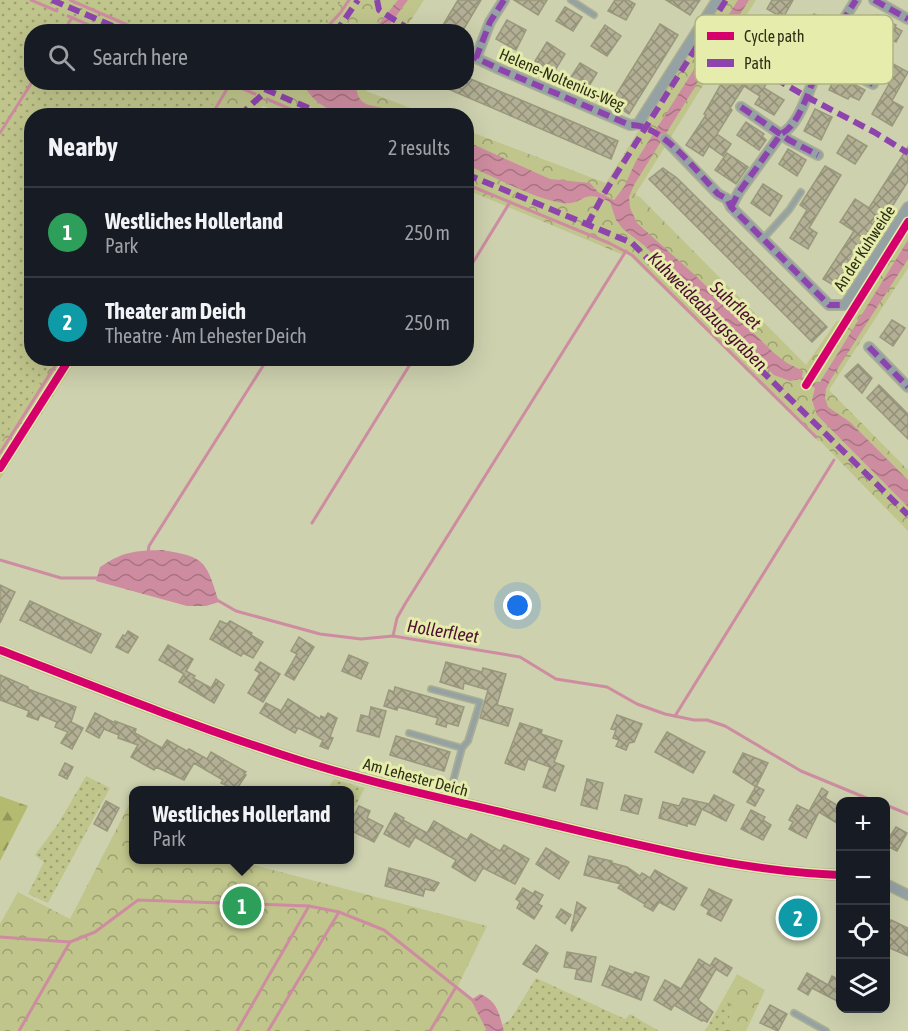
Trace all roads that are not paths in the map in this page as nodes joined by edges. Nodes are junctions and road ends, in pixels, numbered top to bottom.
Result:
1 (504, 0) edge
2 (571, 0) edge
3 (717, 0) edge
4 (856, 0) edge
5 (874, 0) edge
6 (594, 15) dead end
7 (707, 15) edge
8 (848, 15) edge
9 (908, 20) edge
10 (695, 35) edge
11 (476, 58) joint
12 (813, 84) edge
13 (741, 107) dead end
14 (781, 134) junction
15 (665, 139) dead end
16 (818, 155) dead end
17 (801, 192) dead end
18 (731, 207) junction
19 (908, 207) edge
20 (763, 239) junction
21 (869, 347) dead end
22 (908, 387) edge
23 (0, 650) edge
24 (430, 689) dead end
25 (410, 733) dead end
26 (462, 748) junction
27 (448, 800) junction
28 (836, 875) edge
29 (890, 886) edge
30 (908, 895) edge
31 (794, 1013) dead end
32 (826, 1031) edge

1 - 11 street, Helene-Noltenius-Weg
2 - 6 lane
3 - 7 street, Helene-Noltenius-Weg
4 - 8 street
5 - 9 street
10 - 11 street, Helene-Noltenius-Weg
12 - 14 street
13 - 14 street
14 - 16 street
14 - 18 street
15 - 18 street
17 - 20 lane
18 - 20 street
19 - 20 street, An der Kuhweide
21 - 22 street
23 - 27 street, Am Lehester Deich
24 - 26 lane, Am Lehester Deich
25 - 26 lane
26 - 27 lane, Am Lehester Deich
27 - 28 street, Am Lehester Deich
29 - 30 street
31 - 32 lane

